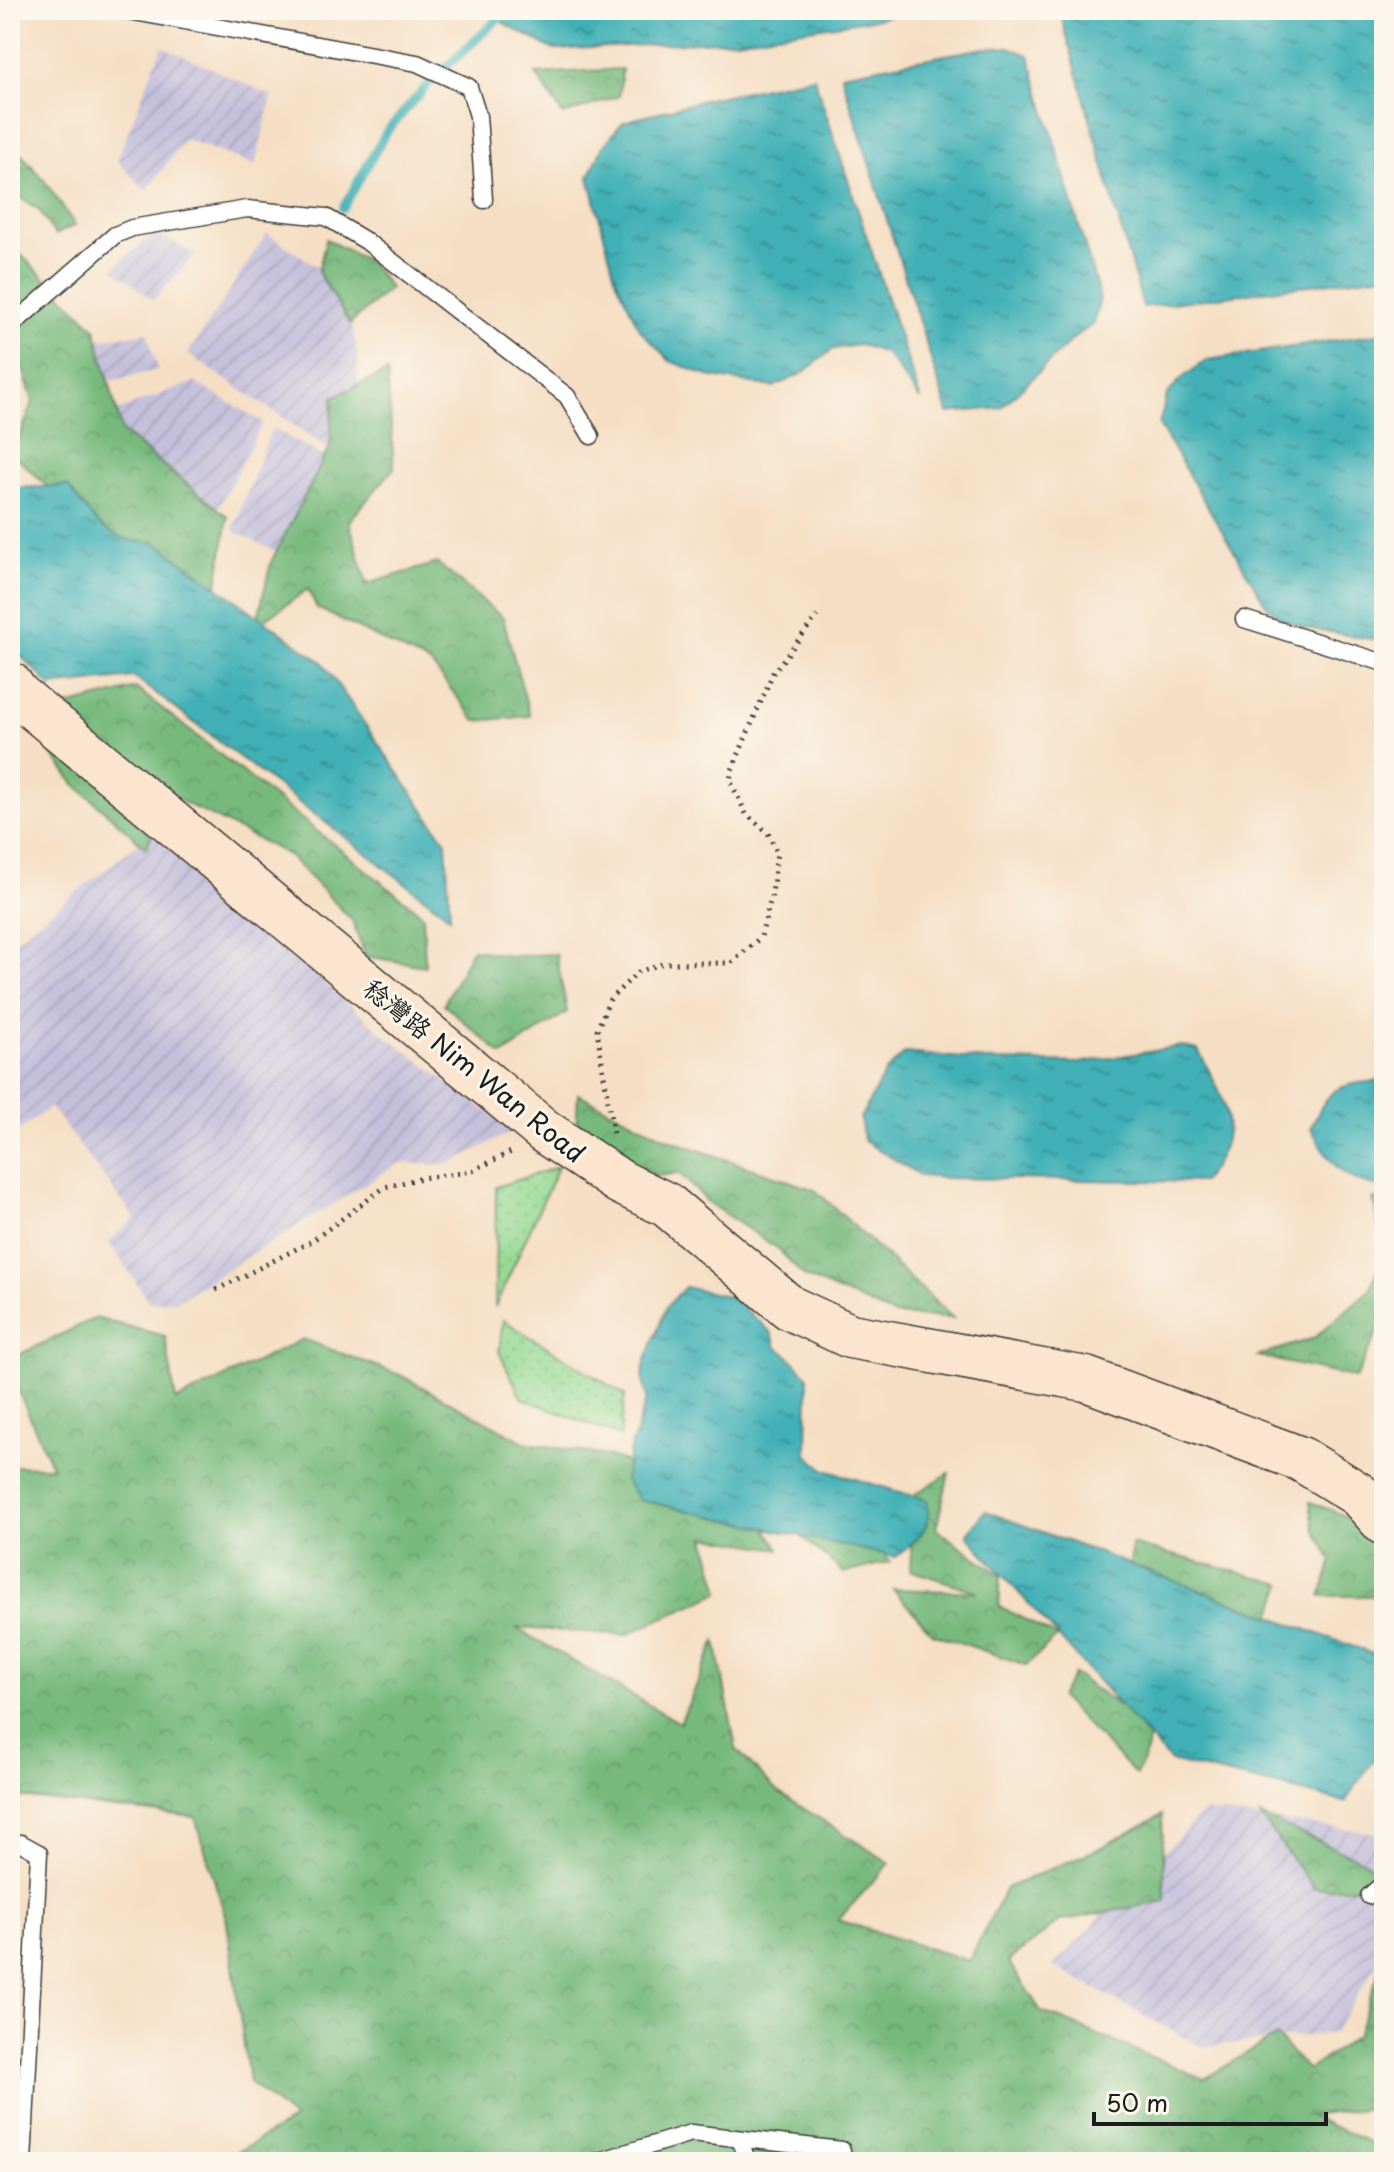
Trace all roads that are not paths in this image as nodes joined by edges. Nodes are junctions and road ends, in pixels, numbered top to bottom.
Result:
1 (123, 10) edge
2 (484, 200) dead end
3 (10, 327) edge
4 (591, 436) dead end
5 (1244, 619) dead end
6 (1384, 663) edge
7 (10, 684) edge
8 (1384, 1523) edge
9 (10, 1844) edge
10 (1384, 1883) edge
11 (1369, 1896) dead end
12 (739, 2139) junction
13 (842, 2150) dead end
14 (23, 2162) edge
15 (596, 2162) edge
16 (748, 2162) edge

1 - 2 lane
3 - 4 lane
5 - 6 lane
7 - 8 street, 稔灣路 Nim Wan Road
9 - 14 lane
10 - 11 lane
12 - 13 lane
12 - 15 lane
12 - 16 lane

